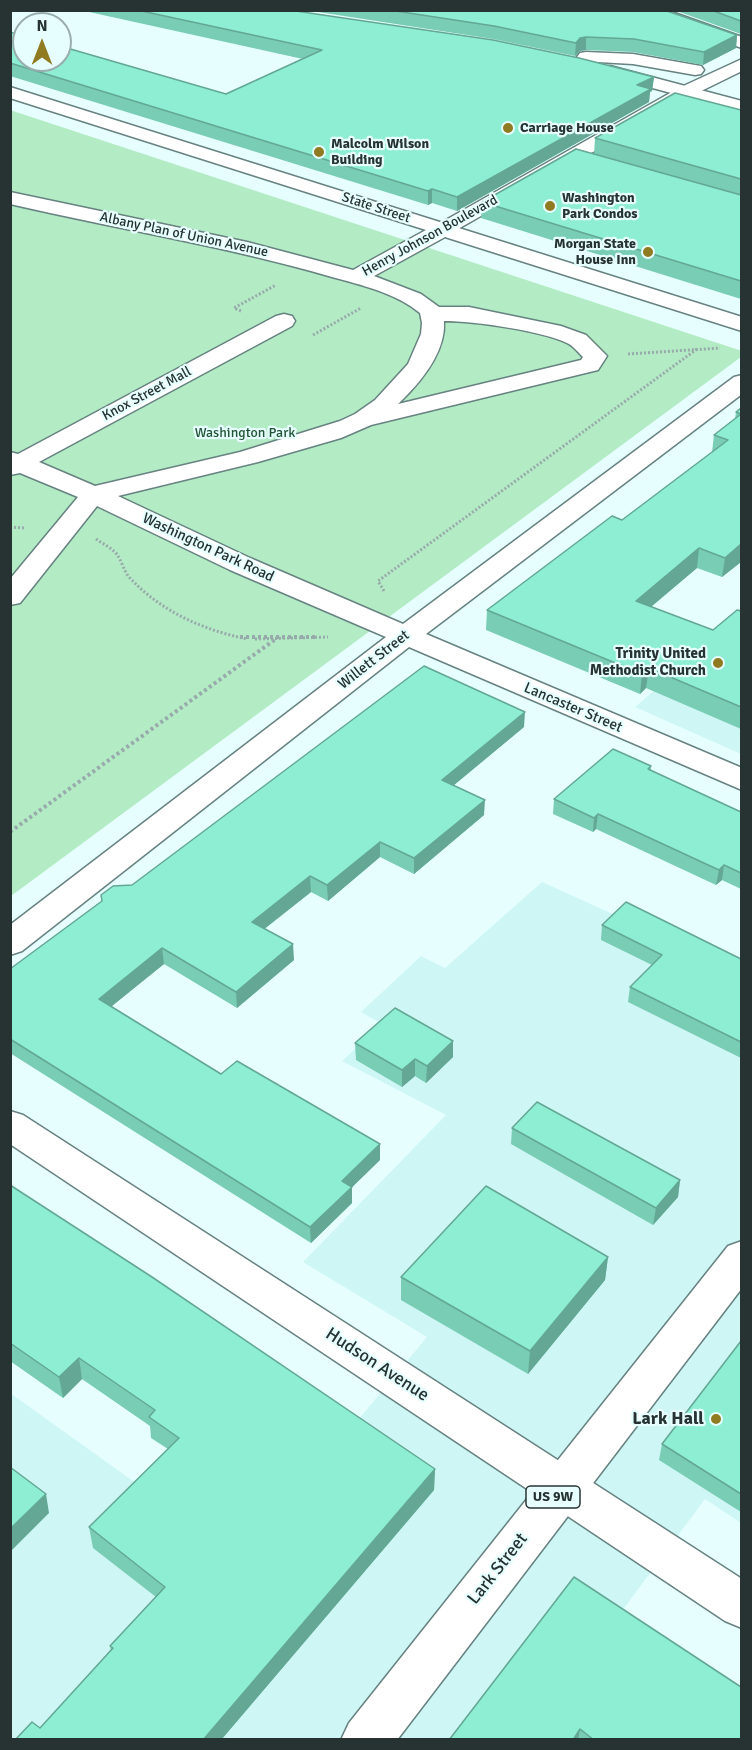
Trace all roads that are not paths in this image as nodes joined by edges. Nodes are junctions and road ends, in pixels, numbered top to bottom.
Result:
1 (649, 10) edge
2 (741, 43) edge
3 (741, 64) edge
4 (695, 70) edge
5 (10, 92) edge
6 (685, 92) junction
7 (741, 107) edge
8 (572, 156) junction
9 (593, 162) edge
10 (10, 198) edge
11 (444, 229) junction
12 (356, 277) junction
13 (433, 314) junction
14 (284, 321) dead end
15 (741, 324) edge
16 (741, 382) edge
17 (363, 420) junction
18 (14, 463) edge
19 (93, 494) junction
20 (10, 597) edge
21 (405, 636) junction
22 (741, 780) edge
23 (10, 943) edge
24 (10, 1125) edge
25 (741, 1257) edge
26 (562, 1486) junction
27 (741, 1606) edge
28 (366, 1740) edge

1 - 2 street
3 - 6 street, Henry Johnson Boulevard
4 - 6 street
5 - 11 street, State Street
6 - 7 street
6 - 8 street, Henry Johnson Boulevard
8 - 9 street
8 - 11 street, Henry Johnson Boulevard
10 - 12 street, Albany Plan of Union Avenue
11 - 12 street, Henry Johnson Boulevard
11 - 15 street, State Street
12 - 13 street, Henry Johnson Boulevard
13 - 17 street
13 - 17 street
14 - 18 street, Knox Street Mall
16 - 21 street, Willett Street
17 - 19 street
18 - 19 street, Washington Park Road
19 - 20 street
19 - 21 street, Washington Park Road
21 - 22 street, Lancaster Street
21 - 23 street, Willett Street
24 - 26 street, Hudson Avenue
25 - 26 street, Lark Street / US 9W
26 - 27 street, Hudson Avenue
26 - 28 street, Lark Street / US 9W

